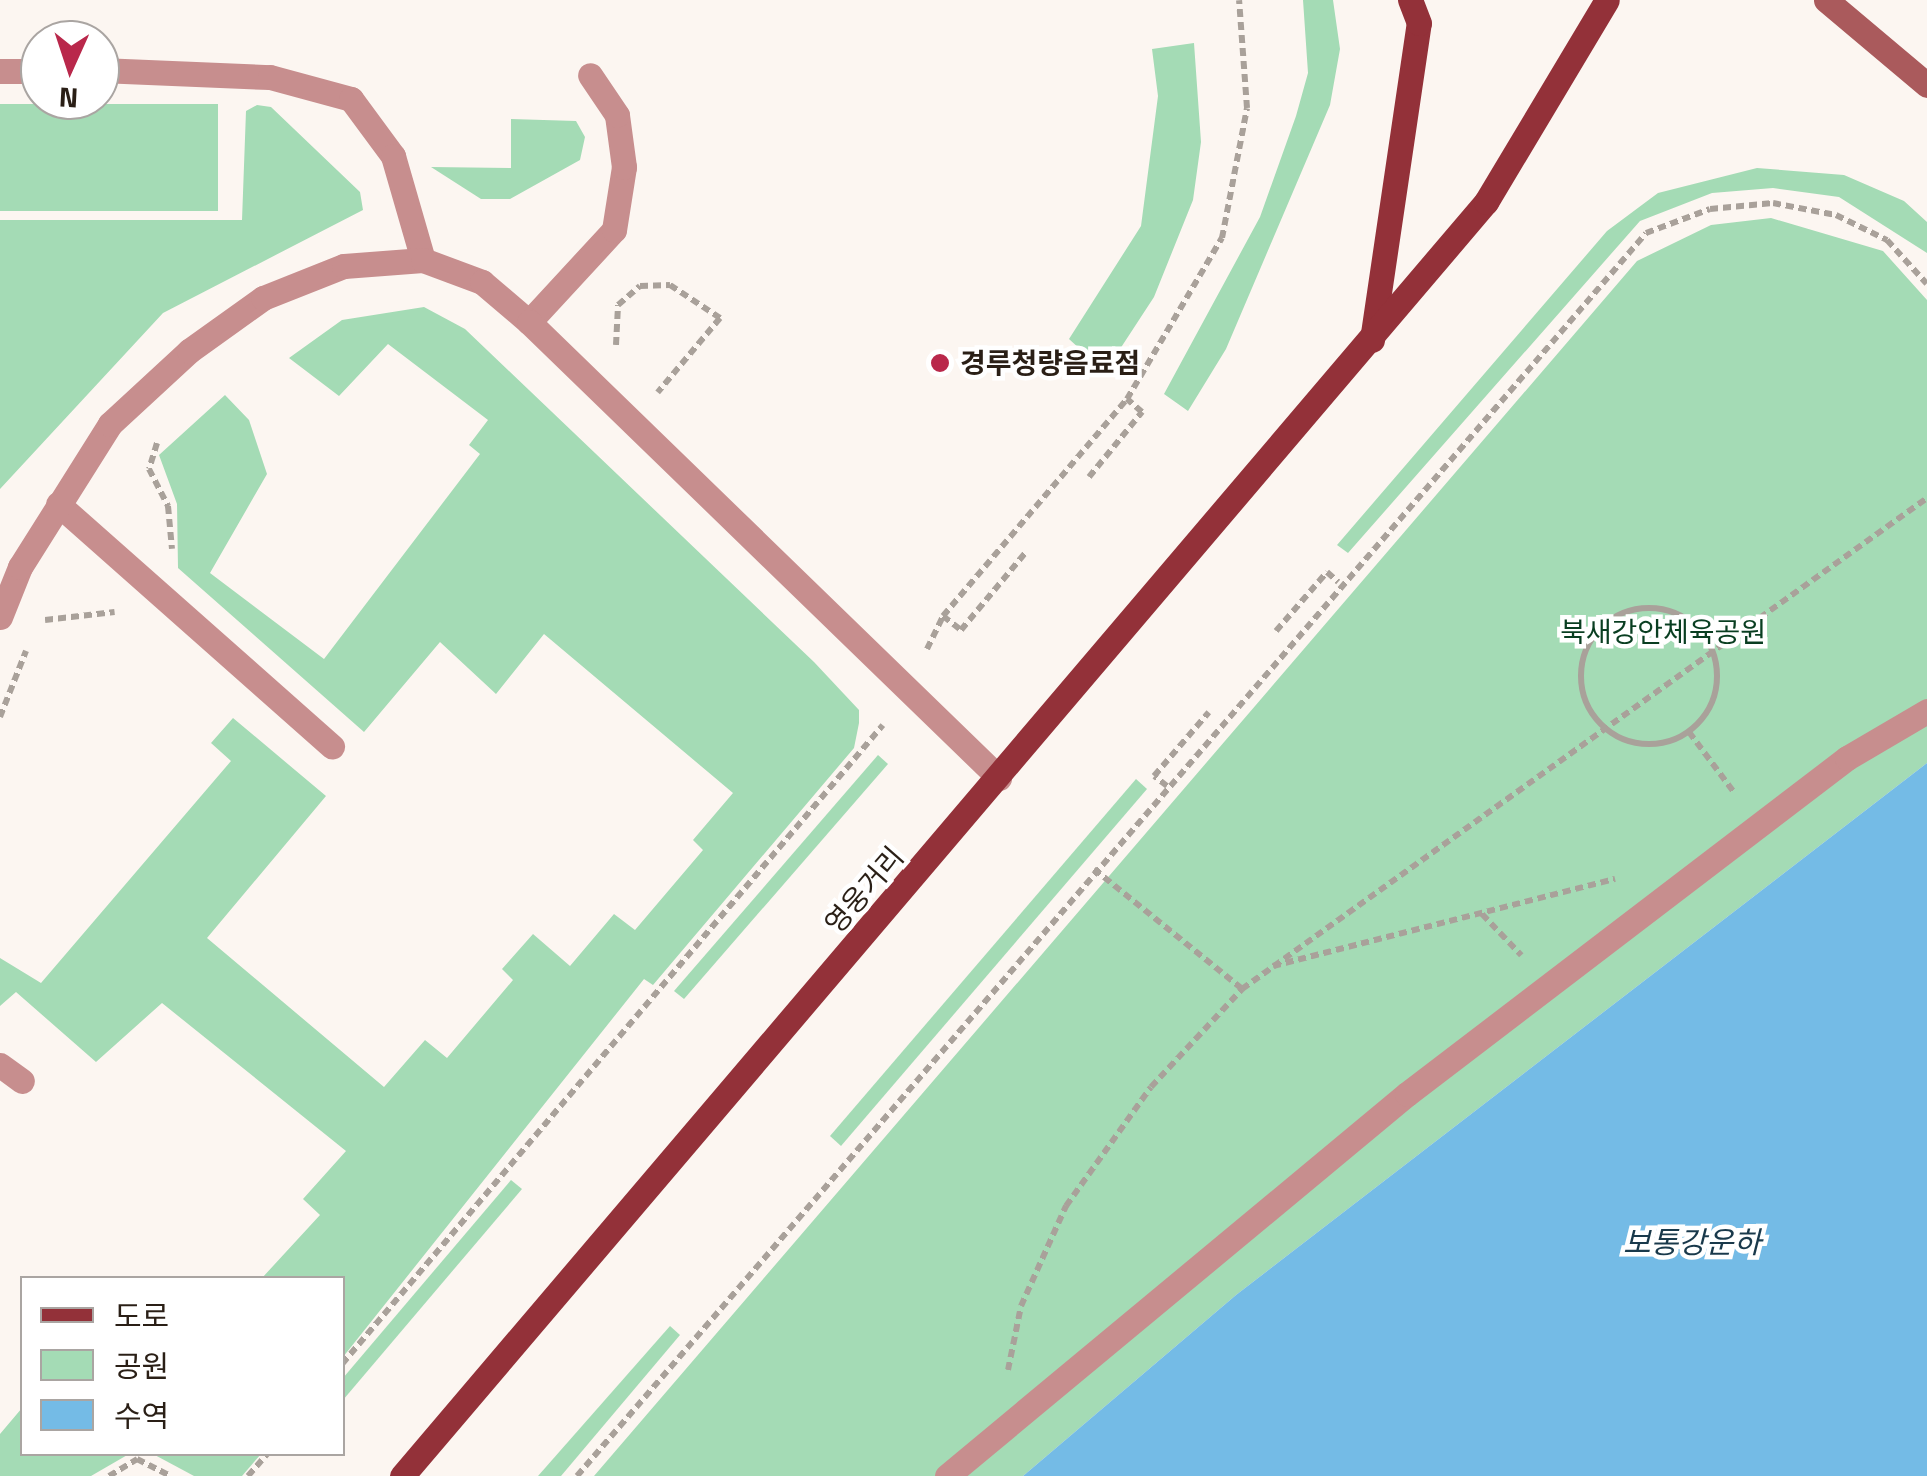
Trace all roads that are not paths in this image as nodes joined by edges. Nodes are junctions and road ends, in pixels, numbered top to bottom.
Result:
1 (1410, 0) edge
2 (1607, 0) edge
3 (1826, 0) edge
4 (120, 71) edge
5 (590, 74) dead end
6 (1927, 85) edge
7 (423, 260) junction
8 (529, 322) junction
9 (1371, 342) junction
10 (58, 504) junction
11 (10, 566) edge
12 (0, 617) edge
13 (1927, 712) edge
14 (332, 746) dead end
15 (999, 778) junction
16 (0, 1064) edge
17 (22, 1081) dead end
18 (402, 1476) edge
19 (947, 1476) edge

1 - 9 main road
2 - 9 main road, 영웅거리
3 - 6 main road
4 - 7 street
5 - 8 street
7 - 8 street
7 - 10 street
8 - 15 street
9 - 15 main road, 영웅거리
10 - 11 street
10 - 14 street
11 - 12 street
13 - 19 street
15 - 18 main road, 영웅거리
16 - 17 street

